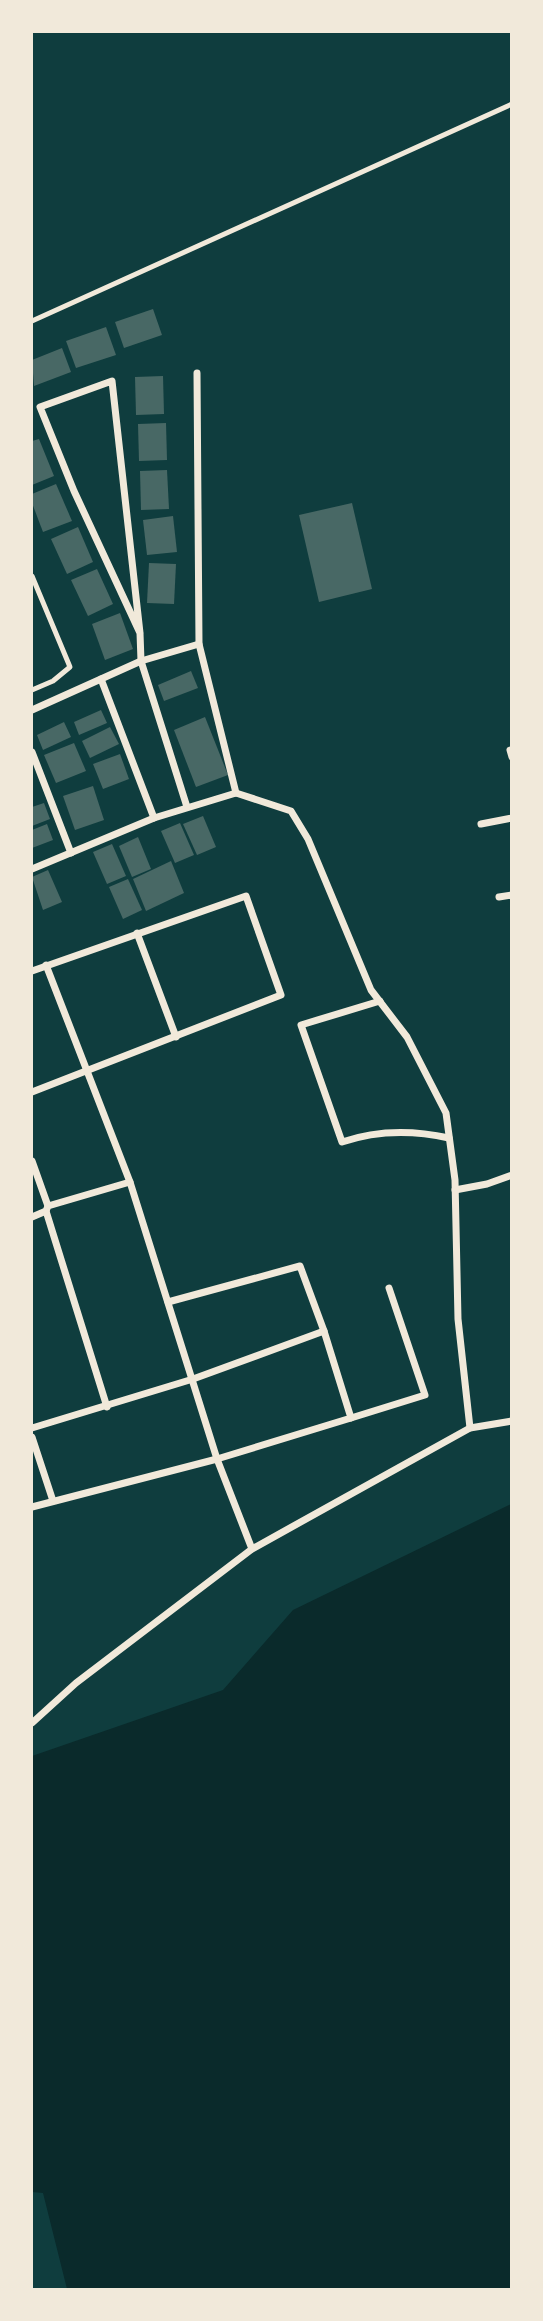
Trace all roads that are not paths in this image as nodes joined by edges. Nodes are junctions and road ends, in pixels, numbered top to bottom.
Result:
1 (512, 104) edge
2 (32, 321) edge
3 (197, 373) dead end
4 (32, 576) edge
5 (140, 633) junction
6 (199, 644) junction
7 (141, 661) junction
8 (101, 679) junction
9 (32, 691) edge
10 (32, 710) edge
11 (32, 752) edge
12 (236, 793) junction
13 (187, 807) junction
14 (154, 818) junction
15 (512, 818) edge
16 (481, 824) dead end
17 (71, 853) junction
18 (32, 869) edge
19 (512, 895) edge
20 (499, 897) dead end
21 (137, 933) junction
22 (46, 965) junction
23 (32, 971) edge
24 (380, 1001) junction
25 (176, 1037) junction
26 (86, 1073) junction
27 (32, 1092) edge
28 (449, 1138) junction
29 (32, 1161) edge
30 (512, 1175) edge
31 (130, 1182) junction
32 (455, 1191) junction
33 (47, 1208) junction
34 (32, 1217) edge
35 (389, 1288) dead end
36 (168, 1302) junction
37 (324, 1331) junction
38 (193, 1379) junction
39 (107, 1407) junction
40 (351, 1418) junction
41 (512, 1421) edge
42 (32, 1428) edge
43 (470, 1428) junction
44 (32, 1437) edge
45 (217, 1459) junction
46 (53, 1501) junction
47 (32, 1507) edge
48 (251, 1549) junction
49 (32, 1723) edge

1 - 2 lane
3 - 6 street
4 - 9 lane
5 - 5 street
5 - 7 street
6 - 7 street
6 - 12 street
7 - 8 street
7 - 13 street
8 - 10 street
8 - 14 street
11 - 17 street
12 - 13 street
12 - 24 street
13 - 14 street
14 - 17 street
15 - 16 street
17 - 18 street
19 - 20 street
21 - 22 street
21 - 25 street
21 - 25 street
22 - 23 street
22 - 26 street
24 - 28 street
24 - 28 street
25 - 26 street
26 - 27 street
26 - 31 street
28 - 32 street
29 - 33 street
30 - 32 street
31 - 33 street
31 - 36 street
32 - 43 street
33 - 34 street
33 - 39 street
35 - 40 street
36 - 37 street
36 - 38 street
37 - 38 street
37 - 40 street
38 - 39 street
38 - 45 street
39 - 42 street
40 - 45 street
41 - 43 street
43 - 48 street
44 - 46 street
45 - 46 street
45 - 48 street
46 - 47 street
48 - 49 street

